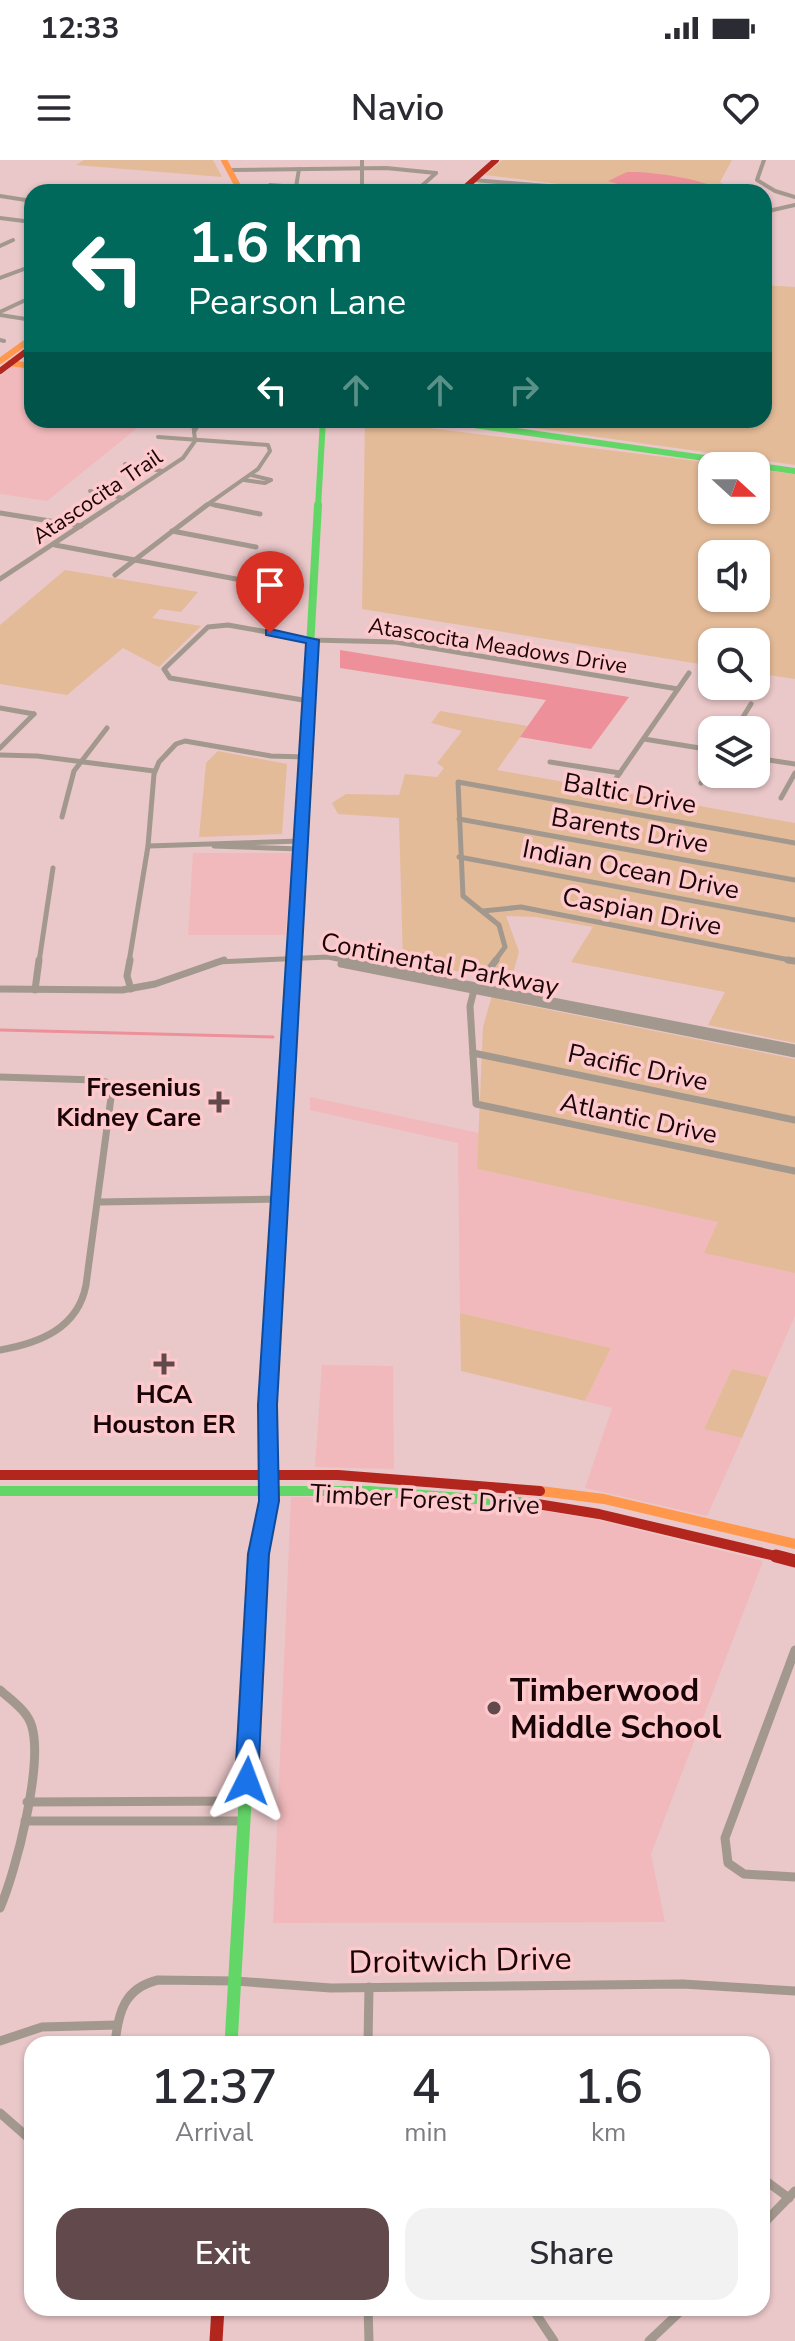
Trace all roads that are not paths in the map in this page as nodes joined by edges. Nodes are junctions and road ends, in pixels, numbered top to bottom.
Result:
1 (362, 160) edge
2 (496, 160) edge
3 (764, 160) edge
4 (226, 165) edge
5 (362, 168) junction
6 (299, 169) junction
7 (476, 178) junction
8 (237, 184) edge
9 (296, 184) edge
10 (362, 184) edge
11 (424, 184) edge
12 (469, 184) edge
13 (537, 184) edge
14 (764, 184) edge
15 (772, 189) edge
16 (0, 196) edge
17 (795, 197) edge
18 (24, 200) edge
19 (795, 205) edge
20 (772, 210) edge
21 (0, 218) edge
22 (24, 221) edge
23 (13, 240) dead end
24 (0, 246) edge
25 (24, 269) edge
26 (0, 272) edge
27 (10, 274) junction
28 (0, 278) edge
29 (24, 301) edge
30 (0, 314) edge
31 (24, 318) edge
32 (24, 344) edge
33 (6, 359) edge
34 (0, 371) edge
35 (193, 428) edge
36 (198, 428) edge
37 (323, 428) edge
38 (478, 428) edge
39 (492, 428) edge
40 (158, 437) dead end
41 (194, 437) junction
42 (558, 438) junction
43 (125, 464) dead end
44 (162, 471) junction
45 (795, 471) edge
46 (251, 475) junction
47 (244, 480) junction
48 (90, 491) dead end
49 (123, 498) junction
50 (209, 504) junction
51 (0, 513) edge
52 (260, 514) dead end
53 (81, 526) junction
54 (172, 531) junction
55 (55, 545) junction
56 (256, 547) dead end
57 (132, 561) junction
58 (115, 575) dead end
59 (3, 578) edge
60 (252, 582) dead end
61 (312, 640) junction
62 (689, 673) dead end
63 (678, 689) junction
64 (309, 701) junction
65 (751, 704) dead end
66 (0, 708) edge
67 (744, 716) edge
68 (107, 728) dead end
69 (644, 739) junction
70 (0, 748) edge
71 (698, 748) edge
72 (0, 755) edge
73 (305, 757) junction
74 (770, 760) edge
75 (81, 762) junction
76 (550, 762) dead end
77 (795, 764) edge
78 (154, 771) junction
79 (620, 773) junction
80 (795, 773) edge
81 (608, 790) dead end
82 (781, 798) dead end
83 (62, 817) dead end
84 (459, 819) junction
85 (795, 843) edge
86 (300, 845) junction
87 (148, 846) junction
88 (459, 857) junction
89 (53, 868) dead end
90 (795, 880) edge
91 (481, 912) junction
92 (795, 920) edge
93 (295, 957) junction
94 (328, 957) junction
95 (795, 961) edge
96 (335, 963) junction
97 (476, 987) junction
98 (0, 989) edge
99 (131, 989) junction
100 (35, 990) junction
101 (795, 1051) edge
102 (473, 1053) junction
103 (0, 1077) edge
104 (795, 1120) edge
105 (795, 1171) edge
106 (280, 1199) junction
107 (98, 1202) junction
108 (0, 1350) edge
109 (0, 1475) edge
110 (270, 1476) junction
111 (0, 1491) edge
112 (269, 1491) junction
113 (795, 1544) edge
114 (795, 1561) edge
115 (795, 1650) edge
116 (0, 1690) edge
117 (246, 1801) junction
118 (27, 1802) junction
119 (25, 1821) junction
120 (244, 1821) junction
121 (795, 1877) edge
122 (0, 1908) edge
123 (235, 1981) junction
124 (369, 1987) junction
125 (795, 1991) edge
126 (117, 2025) junction
127 (116, 2036) edge
128 (232, 2036) edge
129 (368, 2036) edge
130 (0, 2041) edge
131 (0, 2113) edge
132 (24, 2134) edge
133 (770, 2182) edge
134 (792, 2194) edge
135 (770, 2217) edge
136 (218, 2316) edge
137 (368, 2316) edge
138 (537, 2316) edge
139 (676, 2316) edge
140 (216, 2341) edge
141 (369, 2341) edge
142 (554, 2341) edge
143 (649, 2341) edge

1 - 5 street
2 - 7 main road
3 - 14 street
4 - 6 street
4 - 8 main road
5 - 6 street
5 - 10 street
5 - 11 street
6 - 9 street
7 - 12 main road
7 - 13 street
15 - 17 street
16 - 18 street
19 - 20 street
21 - 22 street
23 - 24 street
25 - 27 street
26 - 27 street
27 - 28 street
29 - 30 street
30 - 31 street
32 - 33 main road
33 - 34 main road
35 - 41 street, Atascocita Trail
36 - 41 street, Atascocita Trail
37 - 61 main road
38 - 42 main road
39 - 42 main road
40 - 41 street
41 - 44 street, Atascocita Trail
41 - 46 street
42 - 45 main road
43 - 44 street
44 - 49 street, Atascocita Trail
46 - 47 street
46 - 47 street
47 - 50 street
48 - 49 street
49 - 53 street, Atascocita Trail
50 - 52 street
50 - 54 street
51 - 53 street
53 - 55 street, Atascocita Trail
54 - 56 street
54 - 57 street
55 - 57 street
55 - 59 street, Atascocita Trail
57 - 58 street
57 - 60 street
61 - 63 street, Atascocita Meadows Drive
61 - 64 main road
61 - 64 street, Atascocita Meadows Drive
62 - 63 street
63 - 69 street
64 - 73 main road
65 - 67 street
66 - 70 street
68 - 75 street
69 - 71 street
69 - 79 street
72 - 75 street
73 - 78 street
73 - 86 main road
74 - 77 street
75 - 78 street
75 - 83 street
76 - 79 street
78 - 87 street
79 - 81 street
80 - 82 street
84 - 85 street, Baltic Drive
84 - 88 street
84 - 90 street, Barents Drive
86 - 87 street
86 - 93 main road
87 - 99 street
88 - 91 street
88 - 92 street, Indian Ocean Drive
89 - 100 street
91 - 95 street, Caspian Drive
91 - 97 street
93 - 94 street, Continental Parkway
93 - 96 street, Continental Parkway
93 - 99 street
93 - 106 main road
94 - 96 street
94 - 97 street, Continental Parkway
96 - 97 street, Continental Parkway
97 - 101 street, Continental Parkway
97 - 102 street
98 - 100 street
99 - 100 street
102 - 104 street, Pacific Drive
102 - 105 street, Atlantic Drive
103 - 107 street
106 - 107 street
106 - 110 main road
107 - 108 street
109 - 110 main road, Timber Forest Drive
110 - 112 main road
110 - 113 main road, Timber Forest Drive
111 - 112 main road, Timber Forest Drive
112 - 114 main road, Timber Forest Drive
112 - 117 main road
115 - 121 street
116 - 118 street
117 - 118 street
117 - 120 main road
118 - 119 street
119 - 120 street
119 - 122 street
120 - 123 main road
123 - 124 street, Droitwich Drive
123 - 126 street, Droitwich Drive
123 - 128 main road
124 - 125 street, Droitwich Drive
124 - 129 street
126 - 127 street
126 - 130 street
131 - 132 street
133 - 134 street
134 - 135 street
136 - 140 main road
137 - 141 street
138 - 142 street
139 - 143 street

